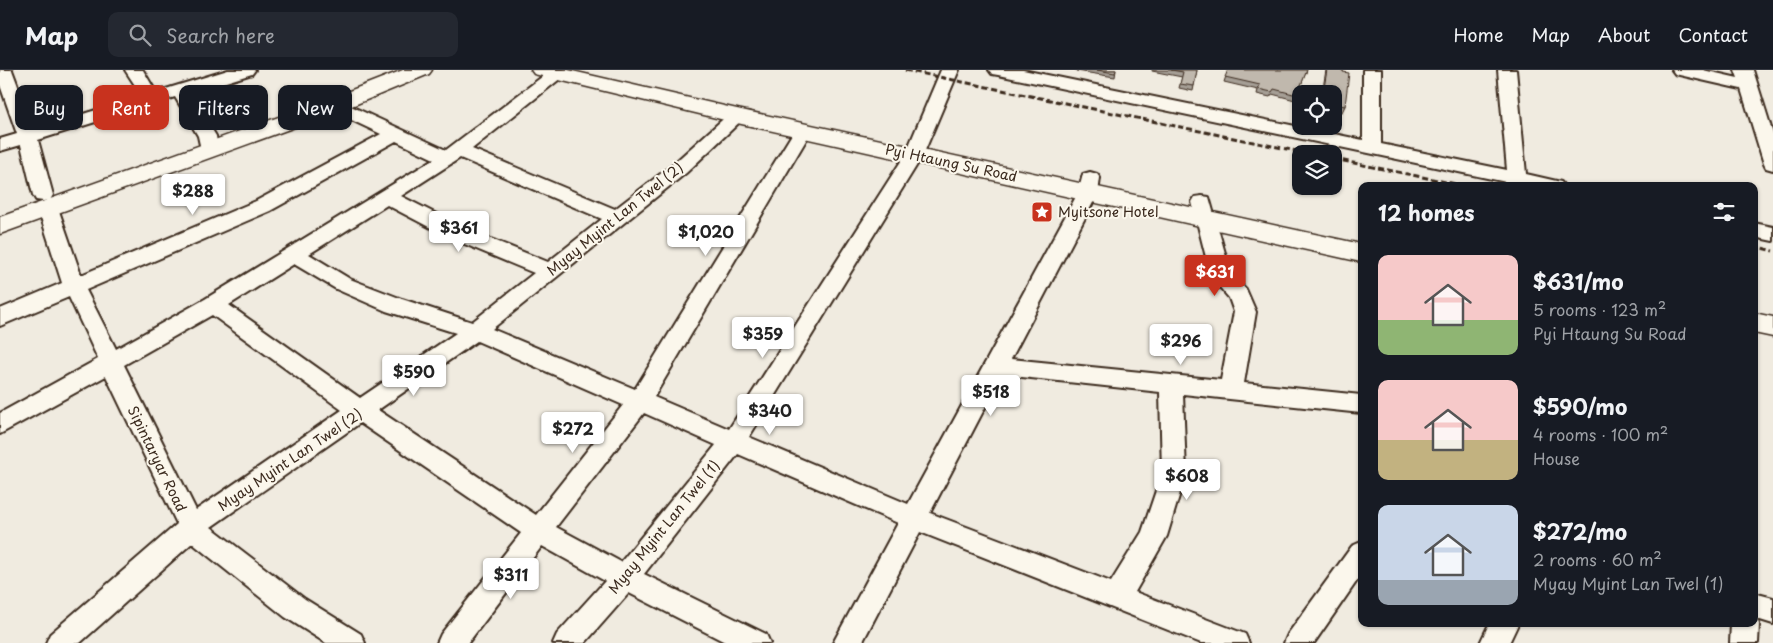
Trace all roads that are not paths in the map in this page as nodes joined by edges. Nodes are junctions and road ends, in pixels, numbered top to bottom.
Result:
1 (4, 70) edge
2 (134, 70) edge
3 (246, 70) edge
4 (390, 70) edge
5 (422, 70) edge
6 (950, 70) edge
7 (998, 70) edge
8 (1372, 70) edge
9 (1507, 70) edge
10 (1681, 70) edge
11 (549, 72) edge
12 (600, 74) edge
13 (1747, 78) edge
14 (144, 85) edge
15 (199, 85) edge
16 (352, 88) edge
17 (352, 92) edge
18 (705, 100) junction
19 (352, 112) edge
20 (737, 116) junction
21 (93, 118) edge
22 (278, 118) edge
23 (201, 130) edge
24 (803, 130) junction
25 (395, 134) junction
26 (28, 138) junction
27 (208, 143) junction
28 (0, 145) edge
29 (917, 147) junction
30 (1372, 147) junction
31 (453, 154) junction
32 (1773, 164) edge
33 (1517, 178) junction
34 (1536, 182) edge
35 (1089, 186) junction
36 (386, 197) junction
37 (46, 202) junction
38 (0, 211) edge
39 (1205, 211) junction
40 (617, 218) junction
41 (0, 226) edge
42 (1758, 231) edge
43 (1773, 234) edge
44 (1315, 235) junction
45 (1358, 237) edge
46 (1358, 252) edge
47 (294, 255) junction
48 (550, 271) junction
49 (74, 286) junction
50 (213, 305) junction
51 (0, 318) edge
52 (1758, 324) edge
53 (1773, 327) edge
54 (475, 331) junction
55 (1758, 342) edge
56 (1773, 345) edge
57 (111, 363) junction
58 (997, 366) junction
59 (1170, 384) junction
60 (1231, 391) junction
61 (639, 402) junction
62 (1358, 404) edge
63 (361, 411) junction
64 (0, 424) edge
65 (733, 442) junction
66 (915, 519) junction
67 (191, 527) junction
68 (539, 531) junction
69 (1358, 558) edge
70 (625, 578) junction
71 (1117, 597) junction
72 (1758, 607) edge
73 (1773, 611) edge
74 (1502, 627) edge
75 (1745, 627) edge
76 (60, 643) edge
77 (351, 643) edge
78 (451, 643) edge
79 (567, 643) edge
80 (756, 643) edge
81 (847, 643) edge
82 (1235, 643) edge
83 (1298, 643) edge
84 (1494, 643) edge
85 (1744, 643) edge

1 - 26 street, Sipintaryar Road
2 - 14 street
3 - 15 street
4 - 16 highway
5 - 17 highway
6 - 29 street, Myay Myint Lan Twel (1)
7 - 30 street
8 - 30 street
9 - 33 street
10 - 13 street
11 - 12 highway, Pyi Htaung Su Road
11 - 31 street
12 - 18 highway, Pyi Htaung Su Road
13 - 32 street
18 - 20 highway, Pyi Htaung Su Road
18 - 29 highway, Pyi Htaung Su Road
19 - 25 street
20 - 24 highway, Pyi Htaung Su Road
20 - 40 street, Myay Myint Lan Twel (2)
21 - 26 street
22 - 27 highway
23 - 27 street
24 - 29 highway, Pyi Htaung Su Road
24 - 61 street
25 - 31 street
25 - 49 street
26 - 28 street
26 - 37 street, Sipintaryar Road
27 - 37 highway
29 - 35 highway, Pyi Htaung Su Road
29 - 65 street, Myay Myint Lan Twel (1)
30 - 33 street
31 - 36 street
31 - 40 street
33 - 34 street
35 - 39 highway, Pyi Htaung Su Road
35 - 58 street
36 - 47 street
36 - 48 street
37 - 38 highway
37 - 41 highway
37 - 49 street, Sipintaryar Road
39 - 44 highway, Pyi Htaung Su Road
39 - 60 street
40 - 48 street, Myay Myint Lan Twel (2)
42 - 43 street
44 - 45 highway, Pyi Htaung Su Road
44 - 46 highway, Pyi Htaung Su Road
47 - 50 street
47 - 54 street
48 - 54 street, Myay Myint Lan Twel (2)
49 - 51 street
49 - 57 street, Sipintaryar Road
50 - 57 street
50 - 63 street
52 - 53 highway
54 - 61 street
54 - 63 street, Myay Myint Lan Twel (2)
55 - 56 highway
57 - 64 street
57 - 67 street, Sipintaryar Road
58 - 59 street
58 - 66 street
59 - 60 street
59 - 71 street
60 - 62 street
61 - 65 street
61 - 68 street
63 - 67 street, Myay Myint Lan Twel (2)
63 - 68 street
65 - 66 street
65 - 70 street, Myay Myint Lan Twel (1)
66 - 71 street
66 - 81 street
67 - 76 street, Myay Myint Lan Twel (2)
67 - 77 street, Sipintaryar Road
68 - 70 street
68 - 78 street
69 - 83 street
70 - 79 street, Myay Myint Lan Twel (1)
70 - 80 street
71 - 82 street
72 - 73 street
74 - 84 street
75 - 85 street

